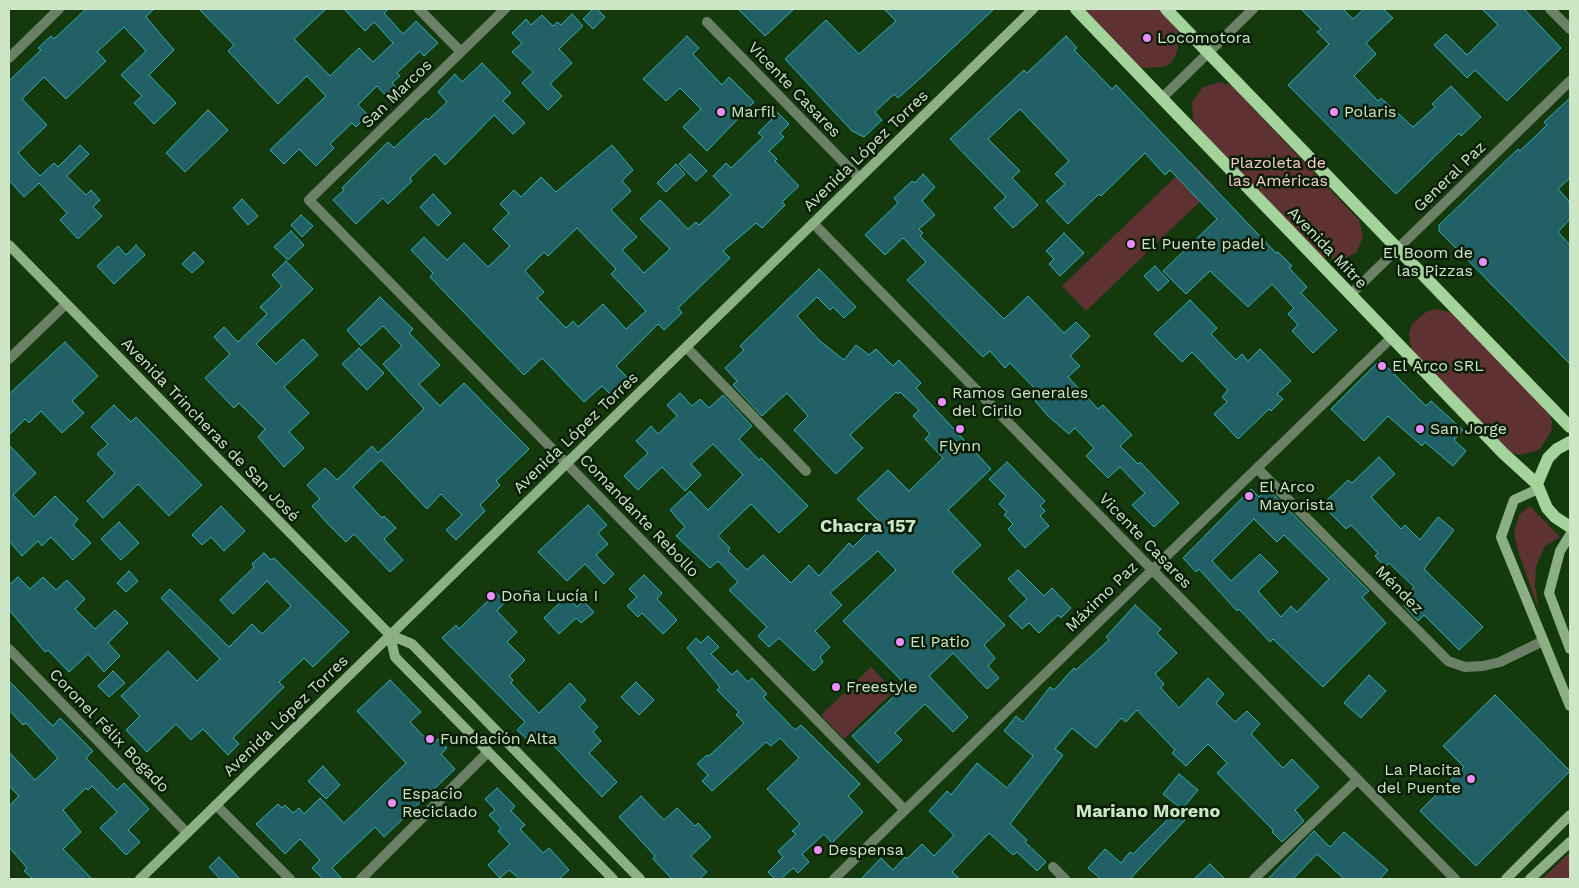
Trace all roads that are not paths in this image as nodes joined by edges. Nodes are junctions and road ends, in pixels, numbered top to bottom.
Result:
1 (59, 9) edge
2 (420, 9) edge
3 (506, 9) edge
4 (1033, 9) edge
5 (1076, 9) edge
6 (1166, 9) edge
7 (1254, 9) edge
8 (1550, 9) edge
9 (707, 22) dead end
10 (1570, 29) edge
11 (461, 52) junction
12 (1208, 52) junction
13 (9, 58) edge
14 (1570, 81) edge
15 (1161, 99) junction
16 (859, 178) junction
17 (310, 200) joint
18 (813, 223) junction
19 (9, 245) edge
20 (1398, 248) junction
21 (1350, 295) junction
22 (66, 304) junction
23 (1391, 338) junction
24 (686, 346) junction
25 (9, 359) edge
26 (1570, 427) edge
27 (1570, 442) edge
28 (567, 463) junction
29 (1257, 468) junction
30 (806, 471) dead end
31 (1537, 487) junction
32 (1570, 527) edge
33 (1570, 536) edge
34 (1152, 570) junction
35 (390, 635) junction
36 (1543, 641) junction
37 (9, 649) edge
38 (1570, 649) edge
39 (1570, 706) edge
40 (488, 752) junction
41 (1357, 780) junction
42 (216, 805) junction
43 (905, 810) junction
44 (1570, 815) edge
45 (187, 834) junction
46 (1570, 842) edge
47 (1053, 867) dead end
48 (140, 879) edge
49 (290, 879) edge
50 (361, 879) edge
51 (613, 879) edge
52 (640, 879) edge
53 (834, 879) edge
54 (1065, 879) edge
55 (1254, 879) edge
56 (1455, 879) edge
57 (1506, 879) edge
58 (1530, 879) edge

1 - 13 street
2 - 11 street
3 - 11 street, San Marcos
4 - 16 main road, Avenida López Torres
5 - 15 main road, Avenida Mitre
6 - 12 main road
7 - 12 street
8 - 10 street
9 - 16 street, Vicente Casares
11 - 17 street, San Marcos
12 - 15 street
12 - 20 main road
14 - 20 street, General Paz
15 - 21 main road, Avenida Mitre
16 - 18 main road, Avenida López Torres
17 - 28 street, Comandante Rebollo
18 - 24 main road, Avenida López Torres
18 - 34 street, Vicente Casares
19 - 22 main road, Avenida Trincheras de San José
20 - 21 street, General Paz
20 - 26 main road
21 - 23 main road, Avenida Mitre
22 - 25 street
22 - 35 main road, Avenida Trincheras de San José
23 - 29 street, Máximo Paz
23 - 31 main road, Avenida Mitre
24 - 28 main road, Avenida López Torres
24 - 30 street
27 - 31 main road
28 - 35 main road, Avenida López Torres
28 - 43 street, Comandante Rebollo
29 - 34 street, Máximo Paz
29 - 36 street, Méndez
31 - 32 main road
31 - 36 main road
33 - 38 main road
34 - 41 street, Vicente Casares
34 - 43 street, Máximo Paz
35 - 40 main road
35 - 42 main road, Avenida López Torres
35 - 52 main road
36 - 39 main road
37 - 45 street, Coronel Félix Bogado
40 - 50 street
40 - 51 main road
41 - 55 street
41 - 56 street, Vicente Casares
42 - 45 main road, Avenida López Torres
42 - 49 street
43 - 53 street, Máximo Paz
44 - 57 main road
45 - 48 main road, Avenida López Torres
46 - 58 main road
47 - 54 street

